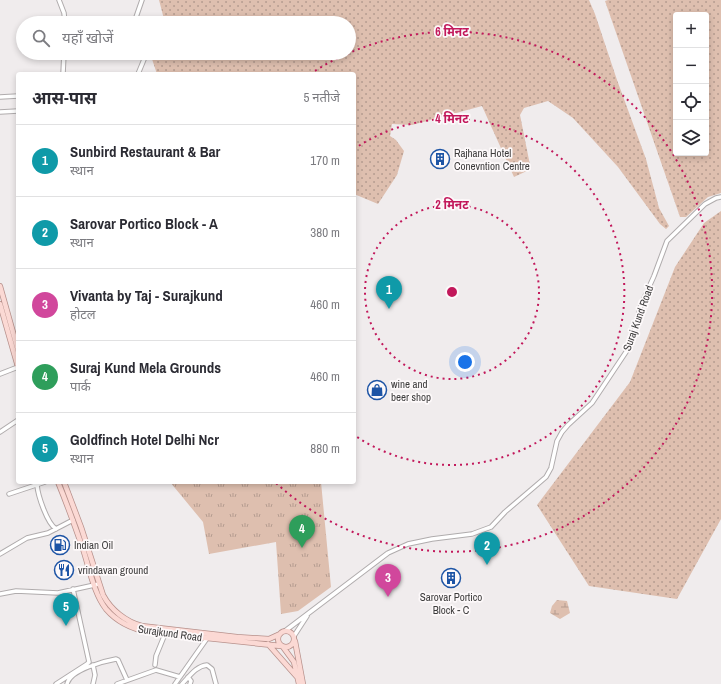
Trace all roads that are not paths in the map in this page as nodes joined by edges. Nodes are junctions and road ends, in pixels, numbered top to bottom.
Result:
1 (59, 0) edge
2 (142, 0) edge
3 (64, 16) edge
4 (137, 16) edge
5 (64, 60) edge
6 (143, 60) edge
7 (63, 72) edge
8 (139, 72) edge
9 (16, 96) edge
10 (0, 97) edge
11 (16, 111) edge
12 (0, 112) edge
13 (721, 197) edge
14 (0, 286) edge
15 (0, 304) edge
16 (4, 316) edge
17 (16, 345) edge
18 (16, 360) edge
19 (16, 368) edge
20 (0, 374) edge
21 (16, 421) edge
22 (0, 432) edge
23 (59, 484) edge
24 (65, 484) edge
25 (37, 485) joint
26 (9, 494) dead end
27 (73, 520) junction
28 (56, 529) junction
29 (0, 554) edge
30 (96, 584) junction
31 (73, 589) junction
32 (0, 594) edge
33 (310, 612) junction
34 (285, 631) junction
35 (165, 634) junction
36 (280, 634) junction
37 (208, 636) junction
38 (295, 638) junction
39 (268, 644) junction
40 (282, 646) junction
41 (93, 665) junction
42 (155, 665) dead end
43 (180, 677) junction
44 (188, 677) junction
45 (298, 678) junction
46 (128, 682) edge
47 (56, 684) edge
48 (67, 684) edge
49 (93, 684) edge
50 (117, 684) edge
51 (175, 684) edge
52 (182, 684) edge
53 (190, 684) edge
54 (216, 684) edge
55 (298, 684) edge
56 (303, 684) edge

1 - 3 street
2 - 4 street
5 - 7 street
6 - 8 street
9 - 10 street
11 - 12 street
13 - 33 street, Suraj Kund Road
14 - 16 main road
15 - 16 main road
16 - 17 main road
16 - 18 main road
19 - 20 street
21 - 22 street
23 - 27 main road, Surajkund Road
24 - 30 main road, Surajkund Road
25 - 26 street
25 - 28 street
27 - 28 street
27 - 30 main road, Surajkund Road
28 - 29 street
30 - 31 street
30 - 35 main road, Surajkund Road
30 - 37 main road, Surajkund Road
31 - 32 street
31 - 47 street
33 - 34 street, Suraj Kund Road
33 - 38 street
34 - 36 main road
34 - 38 main road
35 - 37 main road, Surajkund Road
35 - 42 street
36 - 37 main road, Surajkund Road
36 - 40 main road
37 - 39 main road, Surajkund Road
37 - 43 street
38 - 40 main road
38 - 56 main road
39 - 40 main road, Surajkund Road
39 - 45 main road
40 - 45 main road
41 - 46 street
41 - 48 street
41 - 49 street
43 - 46 street
43 - 51 street
44 - 52 street
44 - 53 street
44 - 54 street
45 - 55 main road
46 - 50 street

